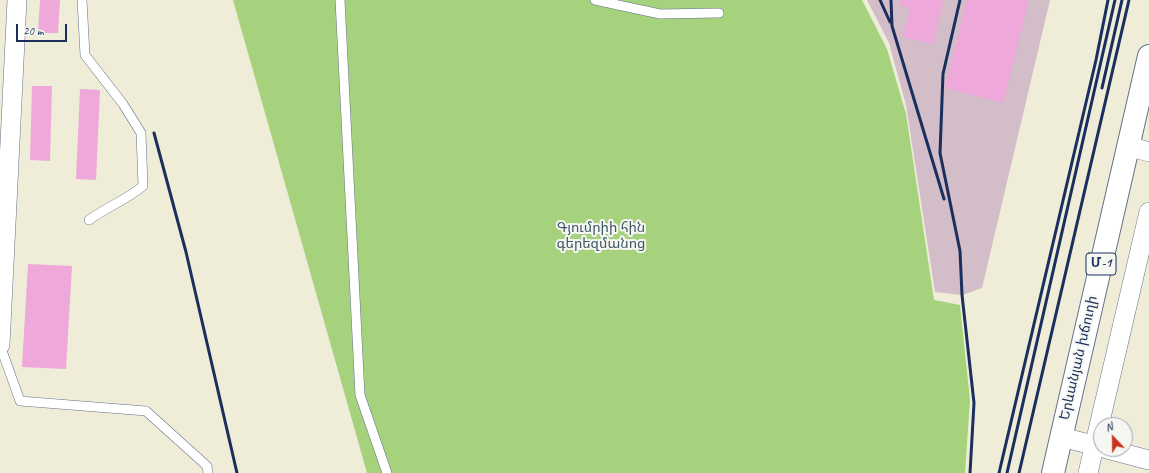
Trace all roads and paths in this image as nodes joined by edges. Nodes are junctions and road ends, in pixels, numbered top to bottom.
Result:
1 (17, 0) edge
2 (82, 0) edge
3 (340, 0) edge
4 (595, 0) edge
5 (719, 13) dead end
6 (1149, 56) edge
7 (1128, 146) junction
8 (1149, 152) edge
9 (4, 203) edge
10 (1149, 212) edge
11 (89, 220) dead end
12 (0, 345) edge
13 (1107, 417) edge
14 (1061, 437) junction
15 (1093, 445) edge
16 (1133, 456) edge
17 (1096, 457) edge
18 (1149, 460) edge
19 (208, 473) edge
20 (387, 473) edge
21 (1053, 473) edge
22 (1088, 473) edge

1 - 9 street
2 - 11 lane
3 - 20 lane
4 - 5 lane
6 - 7 highway, Երևանյան խճուղի / Մ-1
7 - 8 street
7 - 14 highway, Երևանյան խճուղի / Մ-1
9 - 12 street
10 - 13 street
12 - 19 lane
14 - 15 street
14 - 21 highway, Երևանյան խճուղի / Մ-1
16 - 18 street
17 - 22 street

